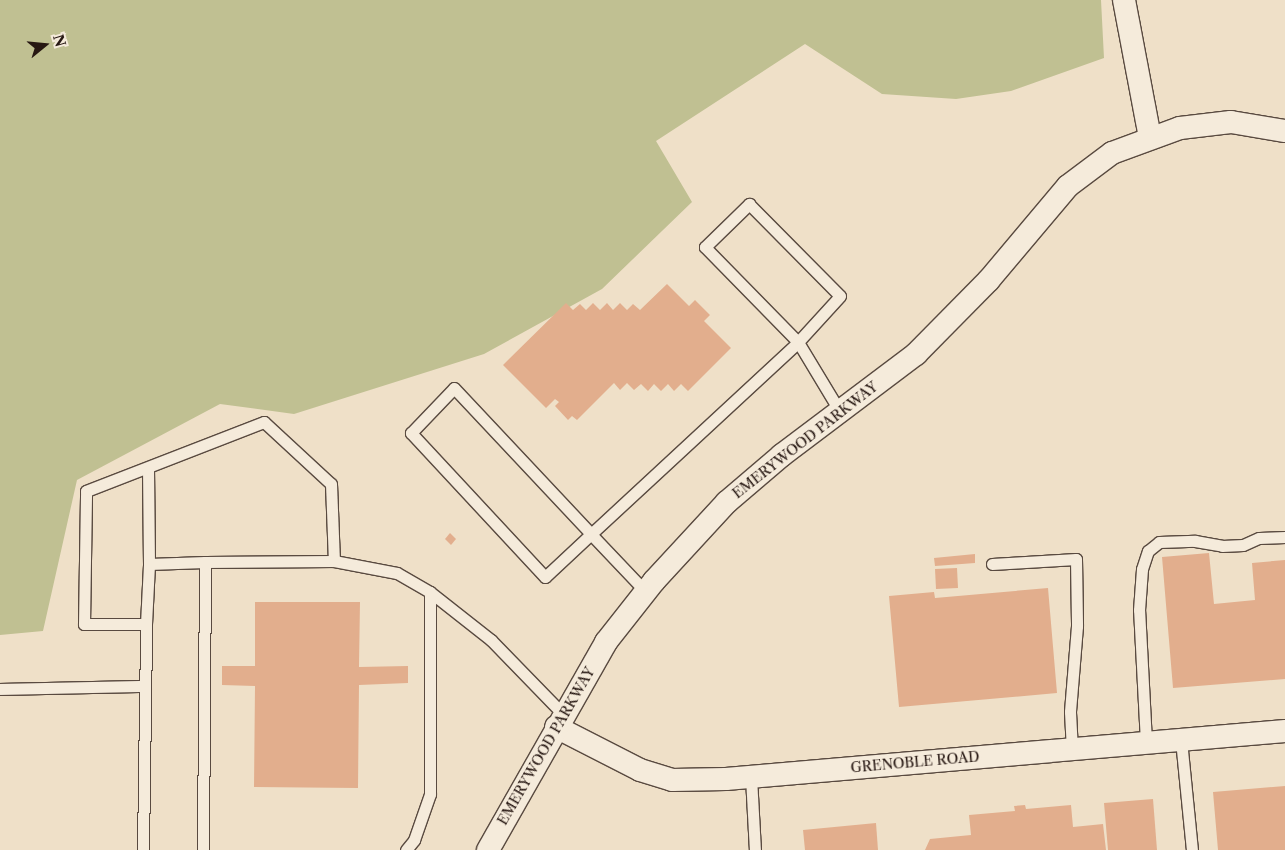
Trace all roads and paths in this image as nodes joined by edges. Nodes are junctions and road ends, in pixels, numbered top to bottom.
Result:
1 (1124, 0) edge
2 (1285, 131) edge
3 (1150, 138) junction
4 (798, 342) junction
5 (839, 410) junction
6 (148, 468) junction
7 (592, 534) junction
8 (1285, 538) edge
9 (334, 561) junction
10 (205, 562) junction
11 (149, 564) junction
12 (992, 564) dead end
13 (646, 591) junction
14 (430, 592) junction
15 (146, 624) junction
16 (145, 686) junction
17 (0, 689) edge
18 (560, 721) junction
19 (1285, 730) edge
20 (1181, 740) junction
21 (1146, 742) junction
22 (1072, 749) junction
23 (752, 777) junction
24 (143, 850) edge
25 (202, 850) edge
26 (406, 850) edge
27 (488, 850) edge
28 (755, 850) edge
29 (1192, 850) edge

1 - 3 street
2 - 3 street, EMERYWOOD PARKWAY
3 - 5 street, EMERYWOOD PARKWAY
4 - 4 lane
4 - 5 lane
4 - 7 lane
5 - 13 street, EMERYWOOD PARKWAY
6 - 9 lane
6 - 11 lane
6 - 15 lane
7 - 7 lane
7 - 13 lane
8 - 21 lane
9 - 10 lane
9 - 14 lane
10 - 11 lane
10 - 25 lane
11 - 15 lane
12 - 22 lane
13 - 18 street, EMERYWOOD PARKWAY
14 - 18 lane
14 - 26 lane
15 - 16 lane
16 - 17 lane
16 - 24 lane
18 - 23 street, GRENOBLE ROAD
18 - 27 street, EMERYWOOD PARKWAY
19 - 20 street, GRENOBLE ROAD
20 - 21 street, GRENOBLE ROAD
20 - 29 lane
21 - 22 street, GRENOBLE ROAD
22 - 23 street, GRENOBLE ROAD
23 - 28 lane

